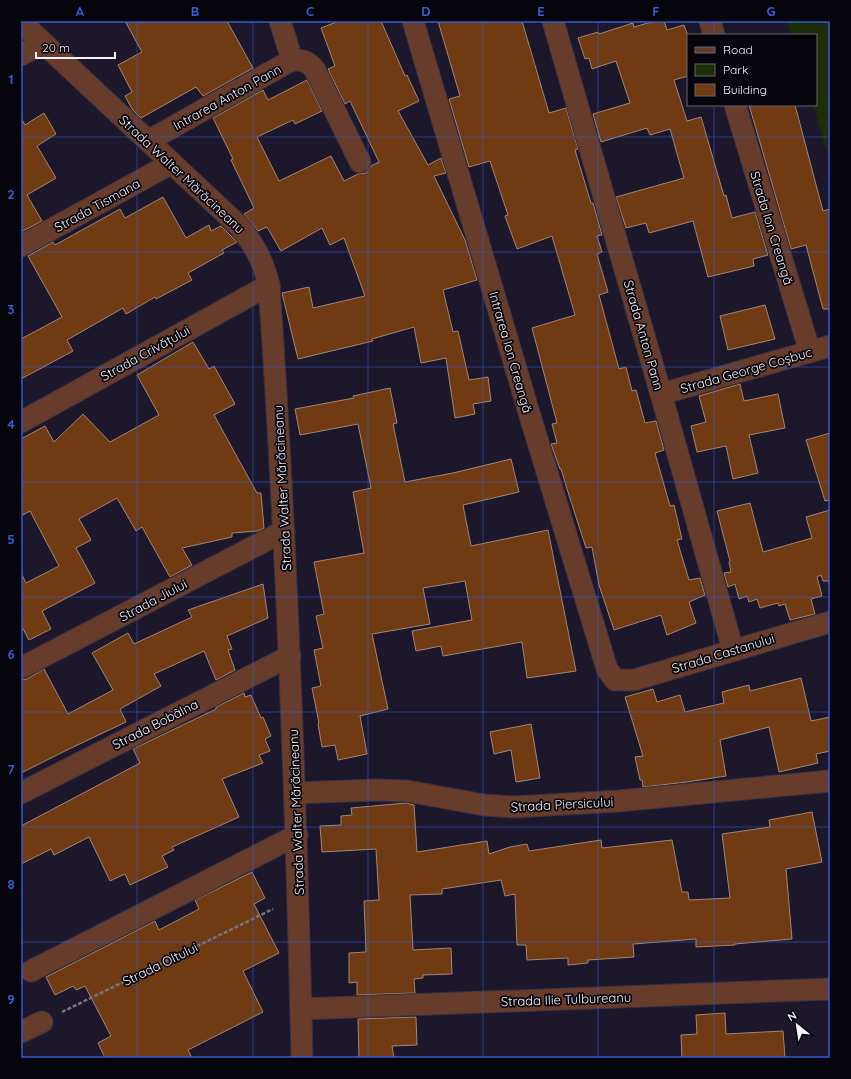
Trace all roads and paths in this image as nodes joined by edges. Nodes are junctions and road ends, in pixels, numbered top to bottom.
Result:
1 (280, 21) edge
2 (413, 21) edge
3 (553, 21) edge
4 (710, 21) edge
5 (21, 22) edge
6 (714, 34) edge
7 (43, 43) junction
8 (21, 55) edge
9 (292, 60) junction
10 (735, 106) edge
11 (148, 141) junction
12 (360, 162) dead end
13 (172, 163) junction
14 (21, 246) edge
15 (269, 285) junction
16 (830, 346) edge
17 (810, 352) junction
18 (661, 394) junction
19 (21, 422) edge
20 (284, 531) junction
21 (830, 622) edge
22 (734, 650) junction
23 (290, 656) junction
24 (21, 668) edge
25 (615, 680) joint
26 (830, 781) edge
27 (21, 793) edge
28 (295, 793) junction
29 (297, 835) junction
30 (299, 896) junction
31 (30, 970) dead end
32 (830, 989) edge
33 (301, 1009) junction
34 (42, 1022) joint
35 (21, 1032) edge
36 (302, 1058) edge

1 - 9 street, Intrarea Anton Pann
2 - 25 street, Intrarea Ion Creangă
3 - 18 street, Strada Anton Pann
4 - 6 street
5 - 7 street, Strada Walter Mărăcineanu
7 - 8 street
7 - 11 street, Strada Walter Mărăcineanu
9 - 11 street, Intrarea Anton Pann
9 - 12 street
10 - 17 street, Strada Ion Creangă
11 - 13 street, Strada Walter Mărăcineanu
13 - 14 street, Strada Tismana
13 - 15 street, Strada Walter Mărăcineanu
15 - 19 street, Strada Crivățului
15 - 20 street, Strada Walter Mărăcineanu
16 - 17 street, Strada George Coșbuc
17 - 18 street, Strada George Coșbuc
18 - 22 street, Strada Anton Pann
20 - 23 street, Strada Walter Mărăcineanu
20 - 24 street, Strada Jiului
21 - 22 street, Strada Castanului
22 - 25 street, Strada Castanului
23 - 27 street, Strada Bobâlna
23 - 28 street, Strada Walter Mărăcineanu
26 - 28 street, Strada Piersicului
28 - 29 street, Strada Walter Mărăcineanu
29 - 30 street, Strada Walter Mărăcineanu
29 - 31 street
30 - 33 street, Strada Walter Mărăcineanu
30 - 34 path, Strada Oltului
32 - 33 street, Strada Ilie Tulbureanu
33 - 36 street, Strada Walter Mărăcineanu
34 - 35 street

